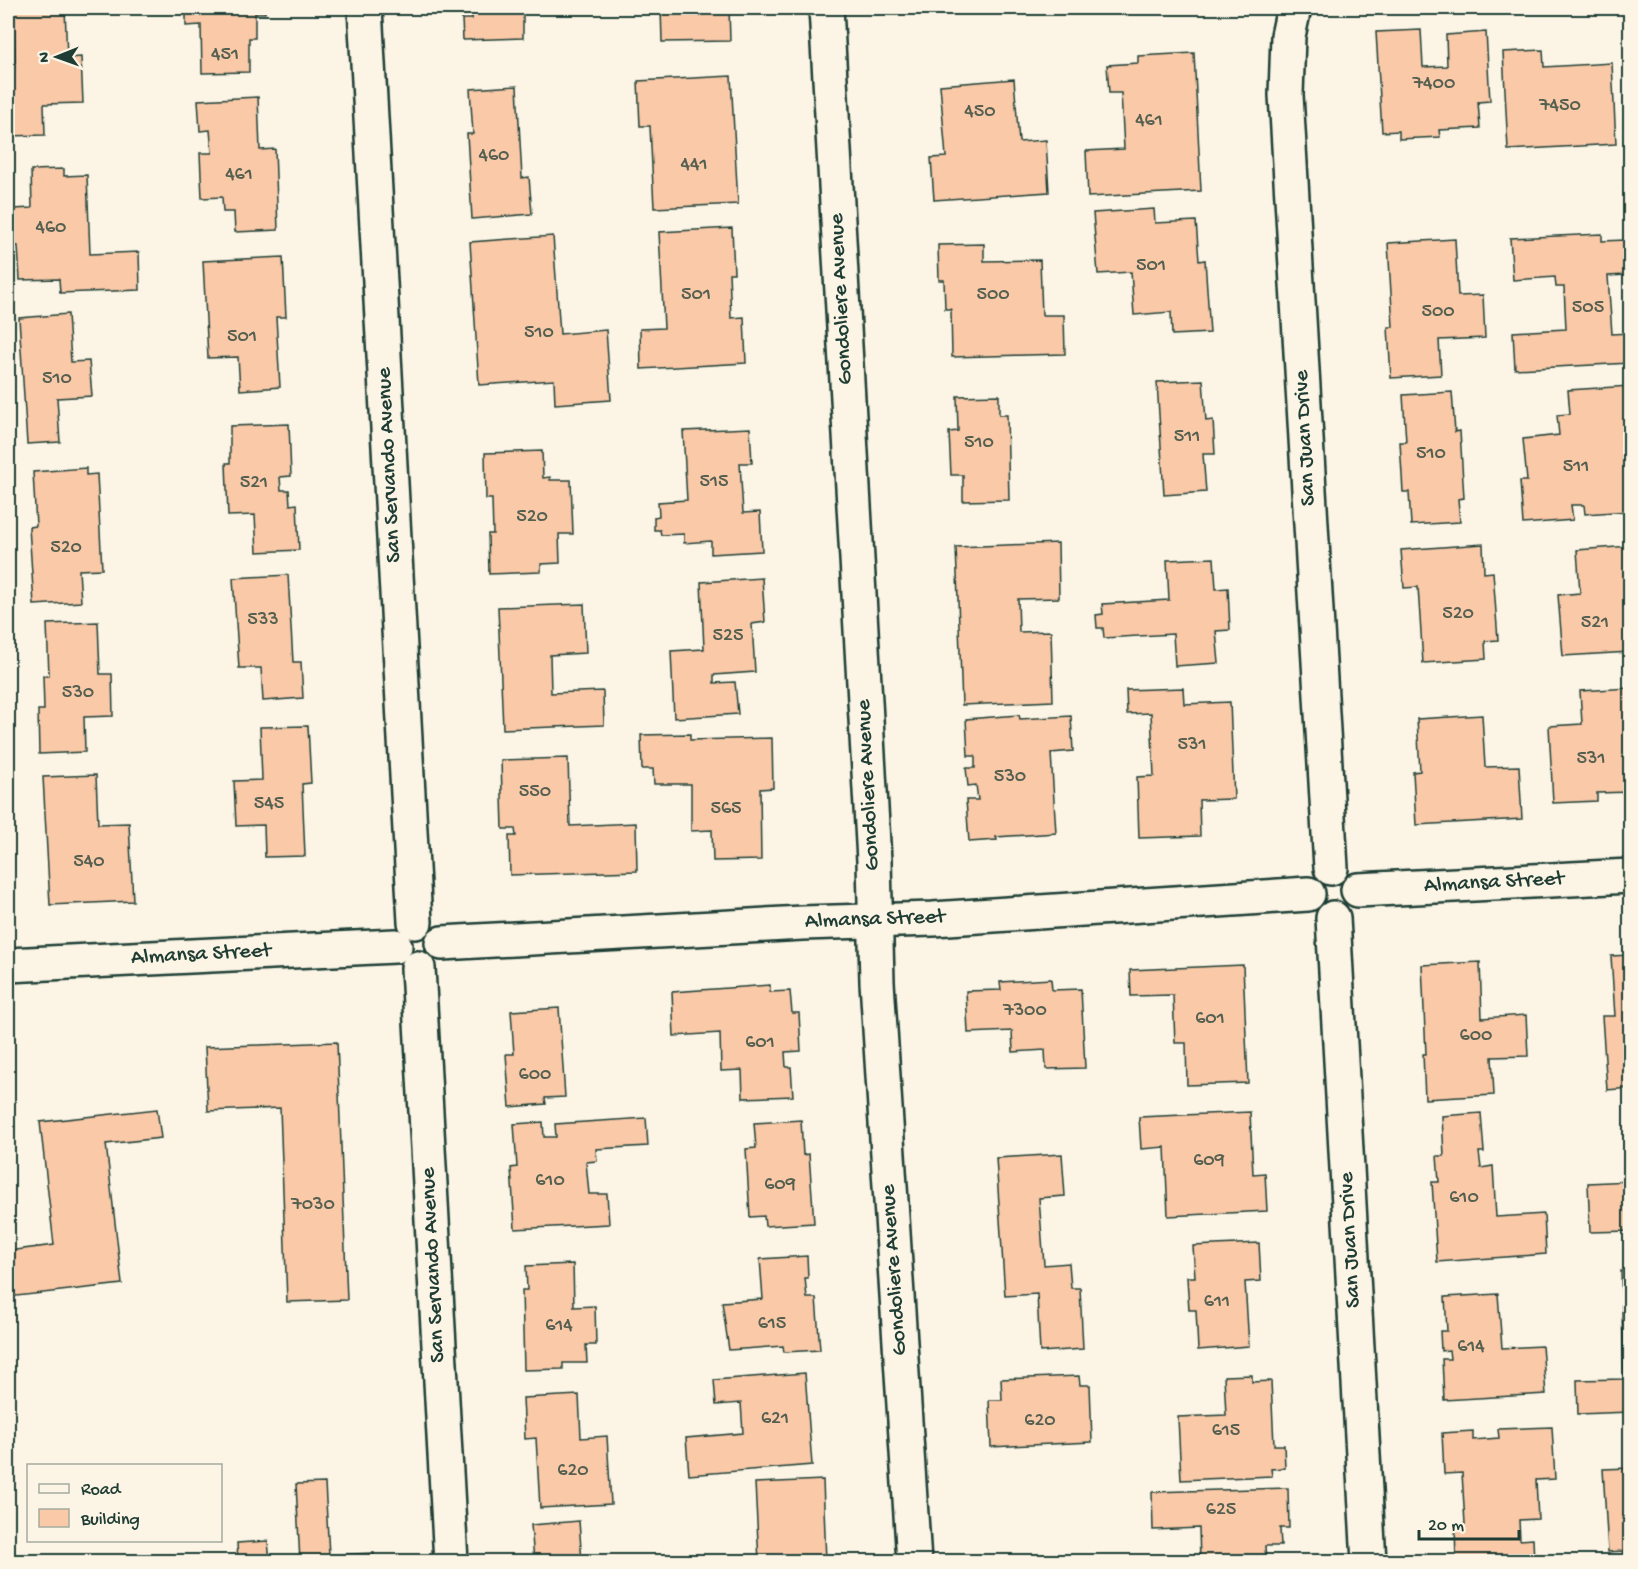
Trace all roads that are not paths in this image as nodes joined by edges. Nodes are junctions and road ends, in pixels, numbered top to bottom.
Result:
1 (365, 8) edge
2 (826, 8) edge
3 (1294, 8) edge
4 (1332, 868) junction
5 (1630, 876) edge
6 (1358, 890) junction
7 (1308, 894) junction
8 (1334, 918) junction
9 (875, 920) junction
10 (409, 945) junction
11 (8, 965) edge
12 (451, 1562) edge
13 (914, 1562) edge
14 (1369, 1562) edge

1 - 10 street, San Servando Avenue
2 - 9 street, Gondoliere Avenue
3 - 4 street, San Juan Drive
4 - 6 street
4 - 7 street
5 - 6 street, Almansa Street
6 - 8 street
7 - 8 street
7 - 9 street, Almansa Street
8 - 14 street, San Juan Drive
9 - 10 street, Almansa Street
9 - 13 street, Gondoliere Avenue
10 - 11 street, Almansa Street
10 - 12 street, San Servando Avenue

